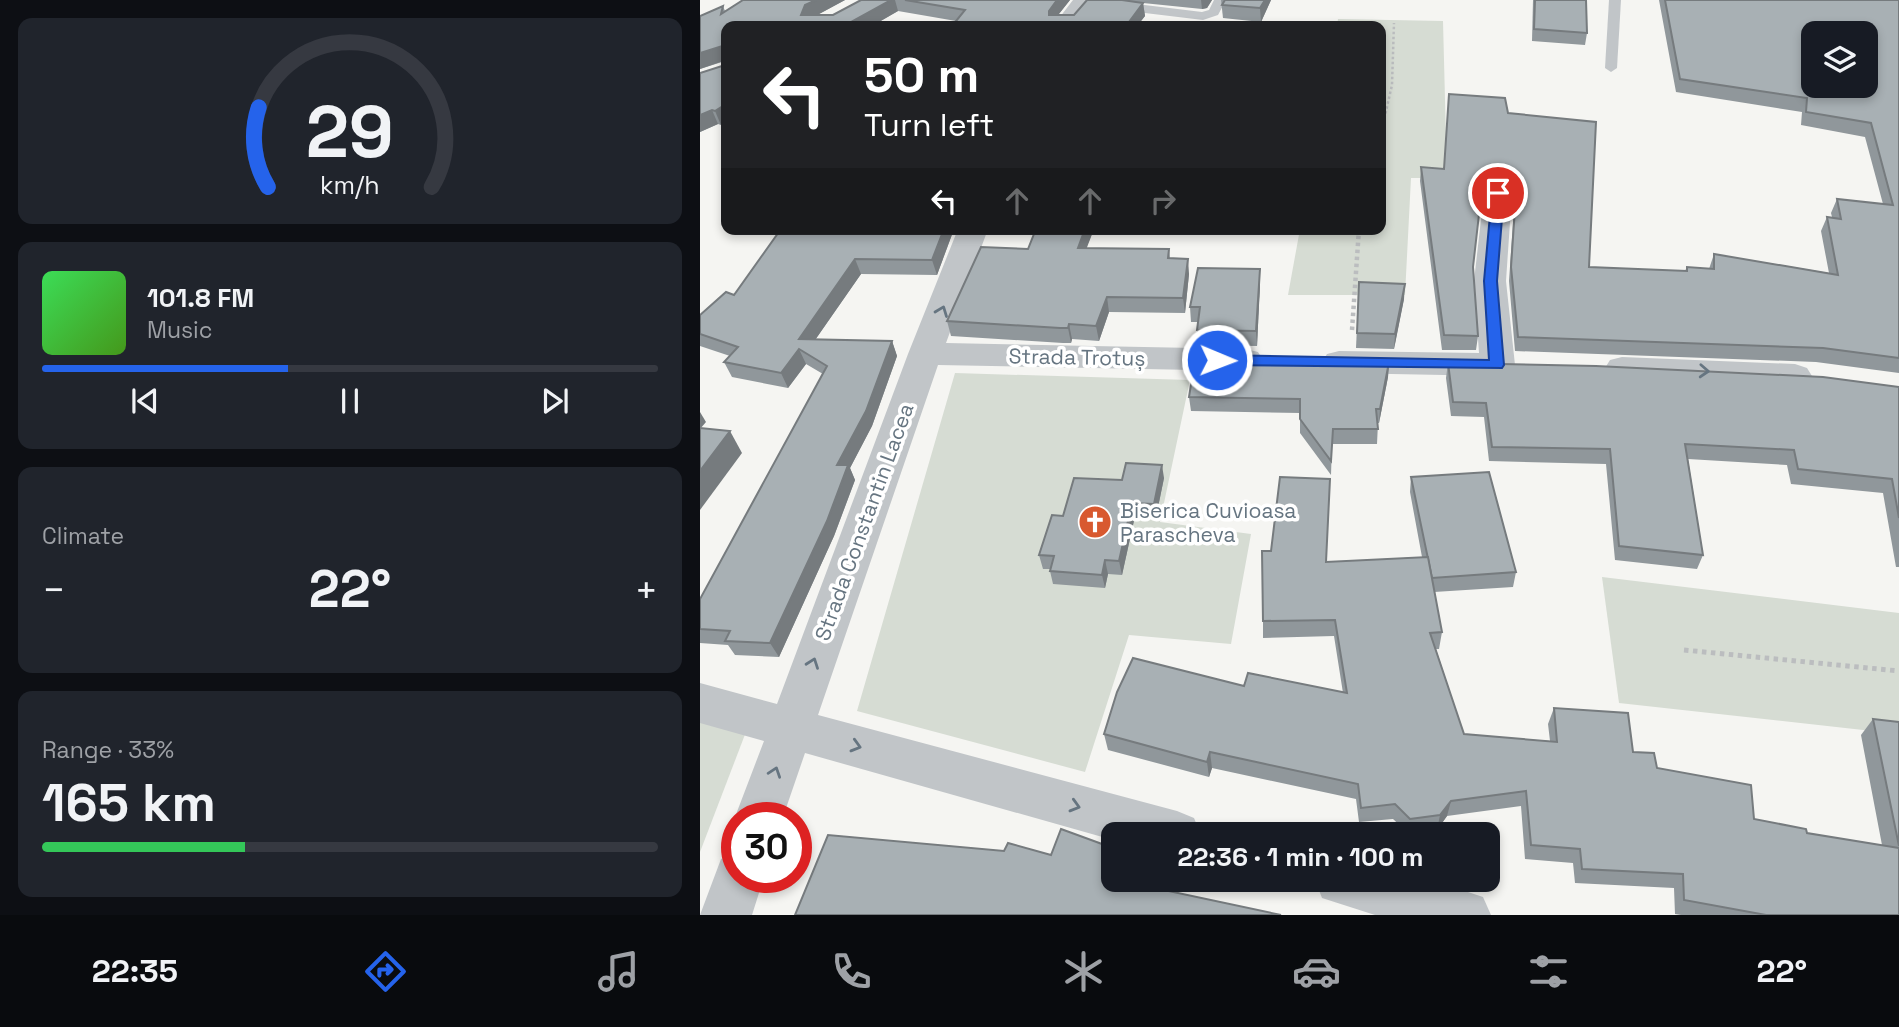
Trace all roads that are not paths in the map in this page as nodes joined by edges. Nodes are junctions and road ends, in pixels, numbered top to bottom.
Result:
1 (1220, 0) edge
2 (1615, 0) edge
3 (1094, 2) edge
4 (1070, 21) edge
5 (1611, 68) dead end
6 (1498, 193) dead end
7 (971, 235) edge
8 (925, 354) junction
9 (1592, 367) edge
10 (1830, 379) edge
11 (700, 703) edge
12 (790, 727) junction
13 (764, 802) edge
14 (1130, 822) edge
15 (1383, 892) edge
16 (734, 893) edge
17 (726, 915) edge
18 (1465, 915) edge

1 - 3 lane
2 - 5 lane
3 - 4 street
6 - 8 street, Strada Trotuș
8 -> 7 street, Strada Constantin Lacea
12 -> 8 street, Strada Constantin Lacea
9 -> 10 street
11 - 12 street
13 -> 12 street, Strada Constantin Lacea
12 -> 14 street
15 - 18 street
16 - 17 street

